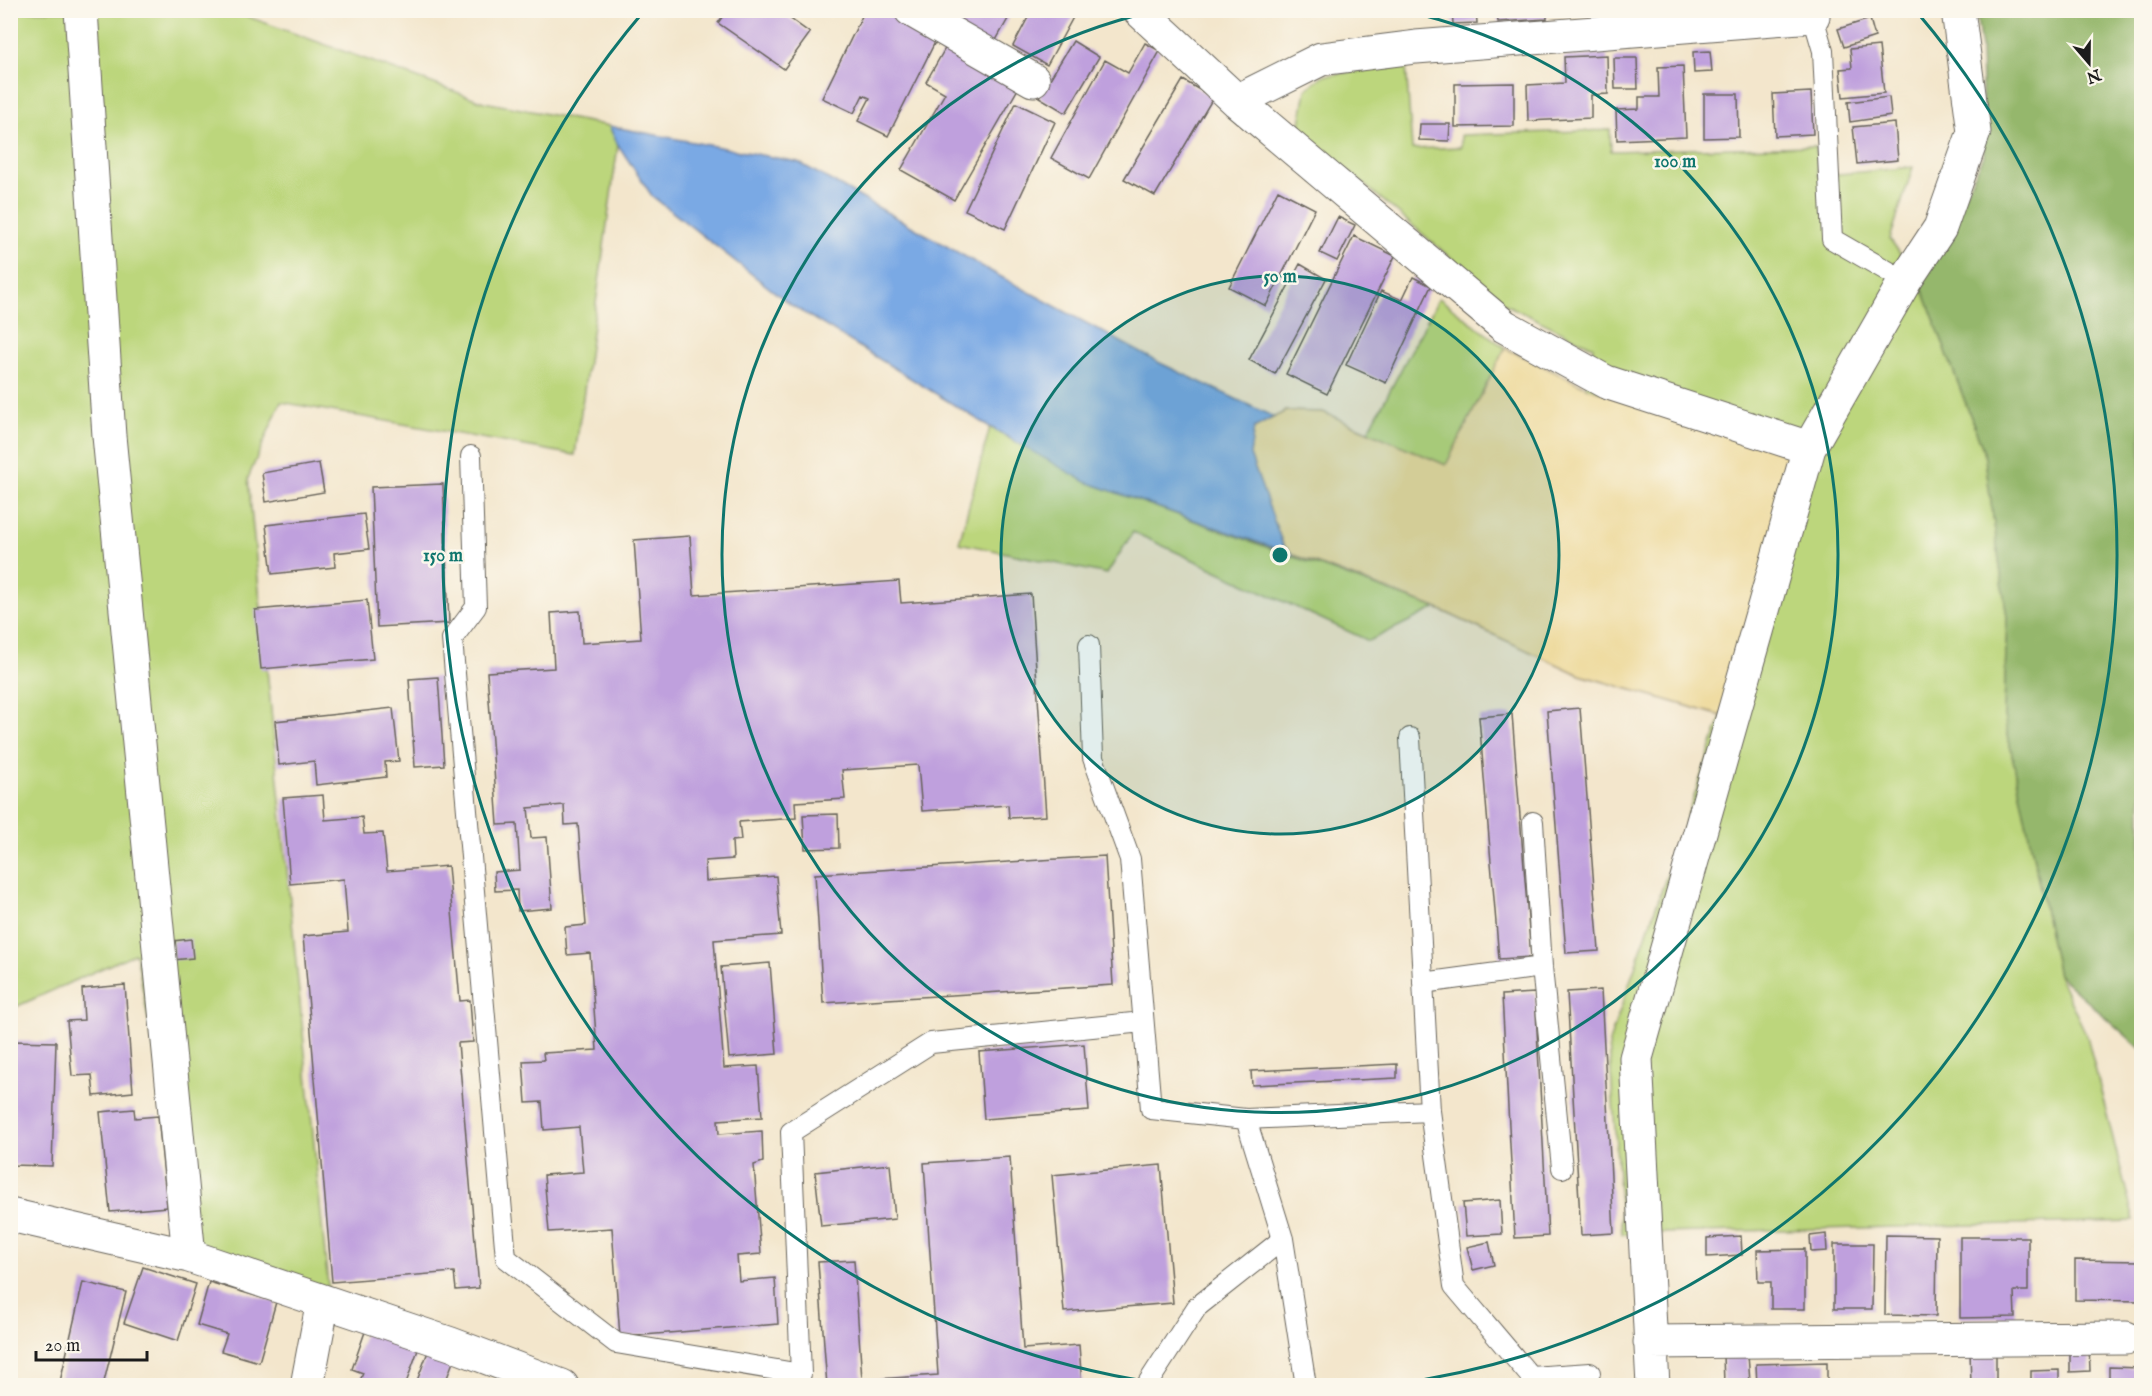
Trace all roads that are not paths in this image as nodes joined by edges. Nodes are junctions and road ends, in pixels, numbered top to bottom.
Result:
1 (81, 10) edge
2 (911, 10) edge
3 (1139, 10) edge
4 (1958, 10) edge
5 (1812, 13) edge
6 (1587, 22) edge
7 (1032, 80) dead end
8 (1237, 101) junction
9 (1905, 281) junction
10 (1809, 448) junction
11 (471, 456) dead end
12 (1089, 645) dead end
13 (1410, 738) dead end
14 (1533, 822) dead end
15 (1542, 967) junction
16 (1423, 983) junction
17 (1143, 1022) junction
18 (1430, 1111) junction
19 (1246, 1119) junction
20 (1563, 1168) dead end
21 (10, 1215) edge
22 (1283, 1239) junction
23 (189, 1256) junction
24 (323, 1301) junction
25 (2126, 1338) dead end
26 (1650, 1342) junction
27 (1590, 1373) dead end
28 (307, 1386) edge
29 (562, 1386) edge
30 (1146, 1386) edge
31 (1306, 1386) edge
32 (1653, 1386) edge

1 - 23 street
2 - 7 street
3 - 8 street
4 - 9 street
5 - 6 street
5 - 9 lane
6 - 8 street
8 - 10 street
9 - 10 street
10 - 26 street
11 - 17 lane
12 - 17 lane
13 - 16 lane
14 - 15 lane
15 - 16 lane
15 - 20 lane
16 - 18 lane
17 - 19 lane
18 - 19 lane
18 - 27 lane
19 - 22 lane
21 - 23 street
22 - 30 lane
22 - 31 lane
23 - 24 street
24 - 28 street
24 - 29 street
25 - 26 street
26 - 32 street

